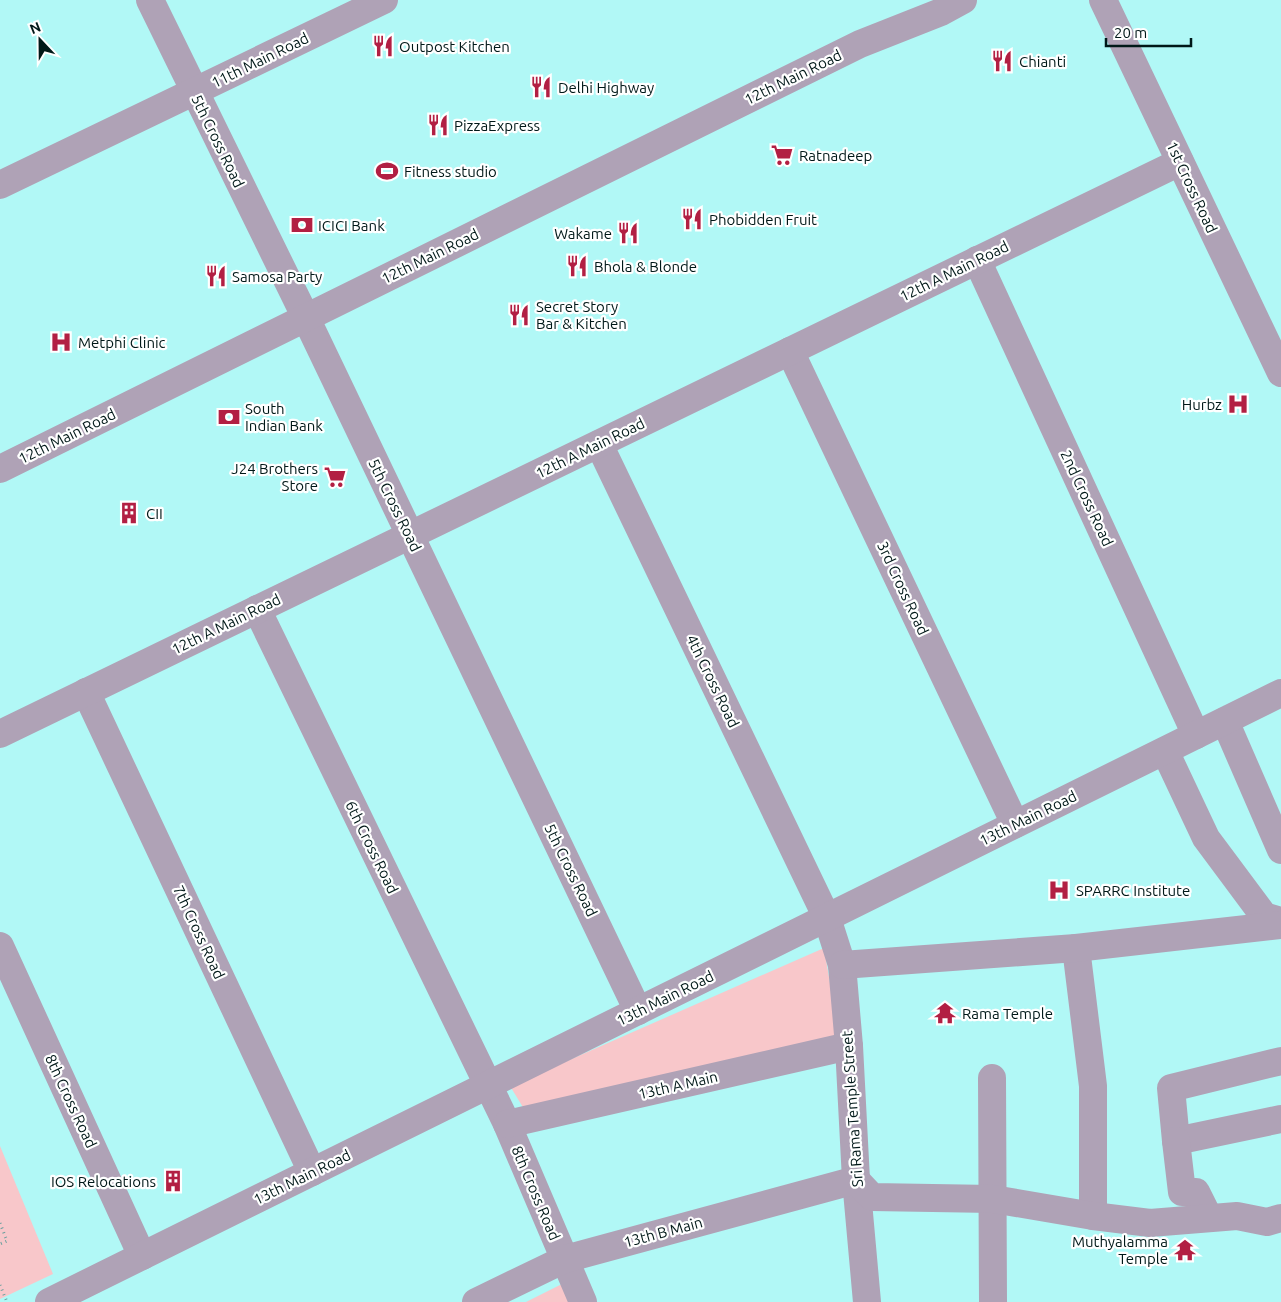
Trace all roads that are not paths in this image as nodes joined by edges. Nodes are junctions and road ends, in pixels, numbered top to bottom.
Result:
1 (150, 0) edge
2 (384, 0) edge
3 (918, 0) edge
4 (963, 0) edge
5 (1103, 0) edge
6 (860, 44) junction
7 (194, 92) junction
8 (1180, 162) junction
9 (0, 185) edge
10 (977, 260) junction
11 (306, 318) junction
12 (790, 351) junction
13 (1281, 373) edge
14 (599, 444) junction
15 (0, 469) edge
16 (410, 535) junction
17 (257, 609) junction
18 (86, 692) junction
19 (1281, 693) edge
20 (1225, 721) junction
21 (0, 734) edge
22 (1196, 735) junction
23 (1165, 751) junction
24 (1015, 824) junction
25 (1281, 850) edge
26 (827, 918) junction
27 (1281, 921) edge
28 (1281, 925) edge
29 (0, 946) edge
30 (1076, 948) junction
31 (842, 964) junction
32 (638, 1011) junction
33 (849, 1046) junction
34 (1281, 1061) edge
35 (992, 1078) dead end
36 (487, 1086) junction
37 (1281, 1119) edge
38 (507, 1124) junction
39 (1176, 1141) junction
40 (312, 1172) junction
41 (856, 1180) junction
42 (993, 1199) junction
43 (1093, 1216) junction
44 (1209, 1218) junction
45 (1281, 1218) edge
46 (142, 1256) junction
47 (565, 1259) junction
48 (49, 1302) edge
49 (476, 1302) edge
50 (583, 1302) edge
51 (867, 1302) edge
52 (993, 1302) edge

1 - 7 street, 5th Cross Road
2 - 7 street, 11th Main Road
3 - 6 street, 12th Main Road
4 - 6 street, 12th Main Road
5 - 8 street, 1st Cross Road
6 - 11 street, 12th Main Road
7 - 9 street, 11th Main Road
7 - 11 street, 5th Cross Road
8 - 10 street, 12th A Main Road
8 - 13 street, 1st Cross Road
10 - 12 street, 12th A Main Road
10 - 22 street, 2nd Cross Road
11 - 15 street, 12th Main Road
11 - 16 street, 5th Cross Road
12 - 14 street, 12th A Main Road
12 - 24 street, 3rd Cross Road
14 - 16 street, 12th A Main Road
14 - 26 street, 4th Cross Road
16 - 17 street, 12th A Main Road
16 - 32 street, 5th Cross Road
17 - 18 street, 12th A Main Road
17 - 36 street, 6th Cross Road
18 - 21 street, 12th A Main Road
18 - 40 street, 7th Cross Road
19 - 20 street, 13th Main Road
20 - 22 street, 13th Main Road
20 - 25 street
22 - 23 street, 13th Main Road
23 - 24 street, 13th Main Road
23 - 27 street
24 - 26 street, 13th Main Road
26 - 31 street, Sri Rama Temple Street
26 - 32 street, 13th Main Road
28 - 30 street
29 - 46 street, 8th Cross Road
30 - 31 street
30 - 43 street
31 - 33 street, Sri Rama Temple Street
32 - 36 street, 13th Main Road
33 - 38 street, 13th A Main
33 - 41 street, Sri Rama Temple Street
34 - 39 street
35 - 42 street
36 - 38 street, 8th Cross Road
36 - 40 street, 13th Main Road
37 - 39 street
38 - 47 street, 8th Cross Road
39 - 44 street
40 - 46 street, 13th Main Road
41 - 42 street
41 - 47 street, 13th B Main
41 - 51 street, Sri Rama Temple Street
42 - 43 street
42 - 52 street
43 - 44 street
44 - 45 street
46 - 48 street, 13th Main Road
47 - 49 street, 13th B Main
47 - 50 street, 8th Cross Road

